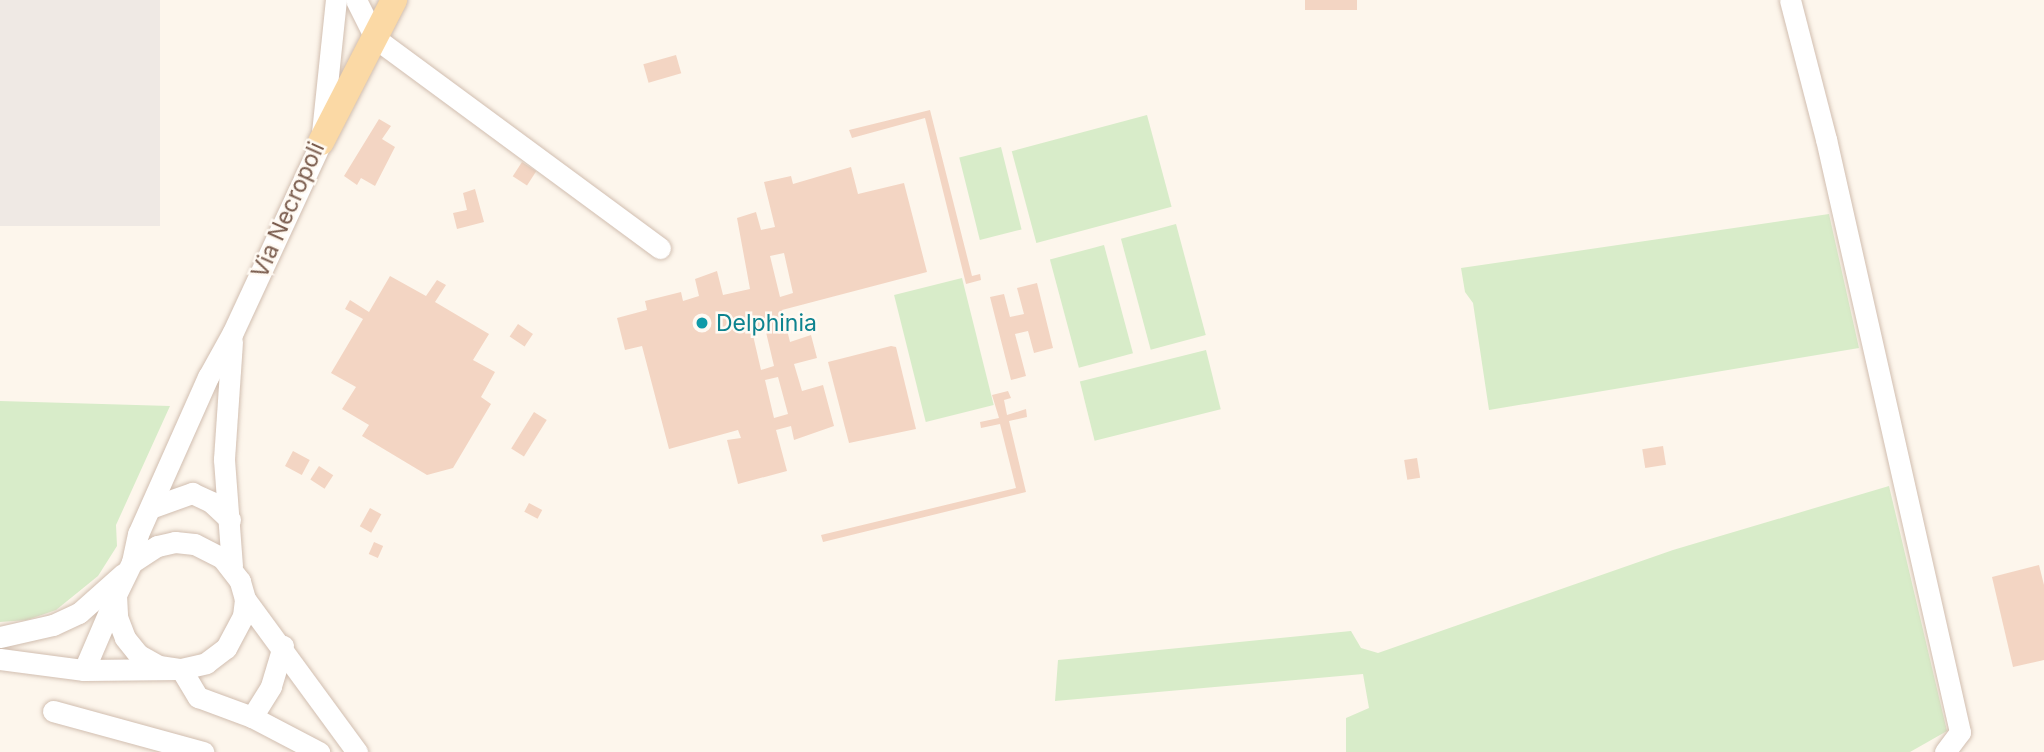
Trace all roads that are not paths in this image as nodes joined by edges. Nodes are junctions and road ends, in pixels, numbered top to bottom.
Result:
1 (336, 0) edge
2 (356, 0) edge
3 (394, 0) edge
4 (1790, 0) edge
5 (375, 38) junction
6 (321, 142) junction
7 (660, 248) dead end
8 (233, 332) junction
9 (150, 508) junction
10 (230, 520) junction
11 (232, 566) junction
12 (128, 568) junction
13 (117, 595) junction
14 (245, 599) junction
15 (0, 637) edge
16 (283, 646) junction
17 (0, 659) edge
18 (181, 669) junction
19 (84, 670) junction
20 (53, 711) dead end
21 (252, 717) junction
22 (203, 752) edge
23 (319, 752) edge
24 (357, 752) edge
25 (1945, 752) edge

1 - 6 street, Via Necropoli
2 - 5 street
3 - 5 main road
4 - 25 street
5 - 6 main road
5 - 7 street
6 - 8 street, Via Necropoli
8 - 9 street, Via Necropoli
8 - 10 street
9 - 10 street
9 - 12 street, Via Necropoli
10 - 11 street
11 - 12 street
11 - 14 street
12 - 13 street
12 - 15 street
13 - 18 street
13 - 19 street
14 - 16 street
14 - 18 street
16 - 21 street
16 - 24 street
17 - 19 street
18 - 19 street
18 - 21 street
20 - 22 street
21 - 23 street

